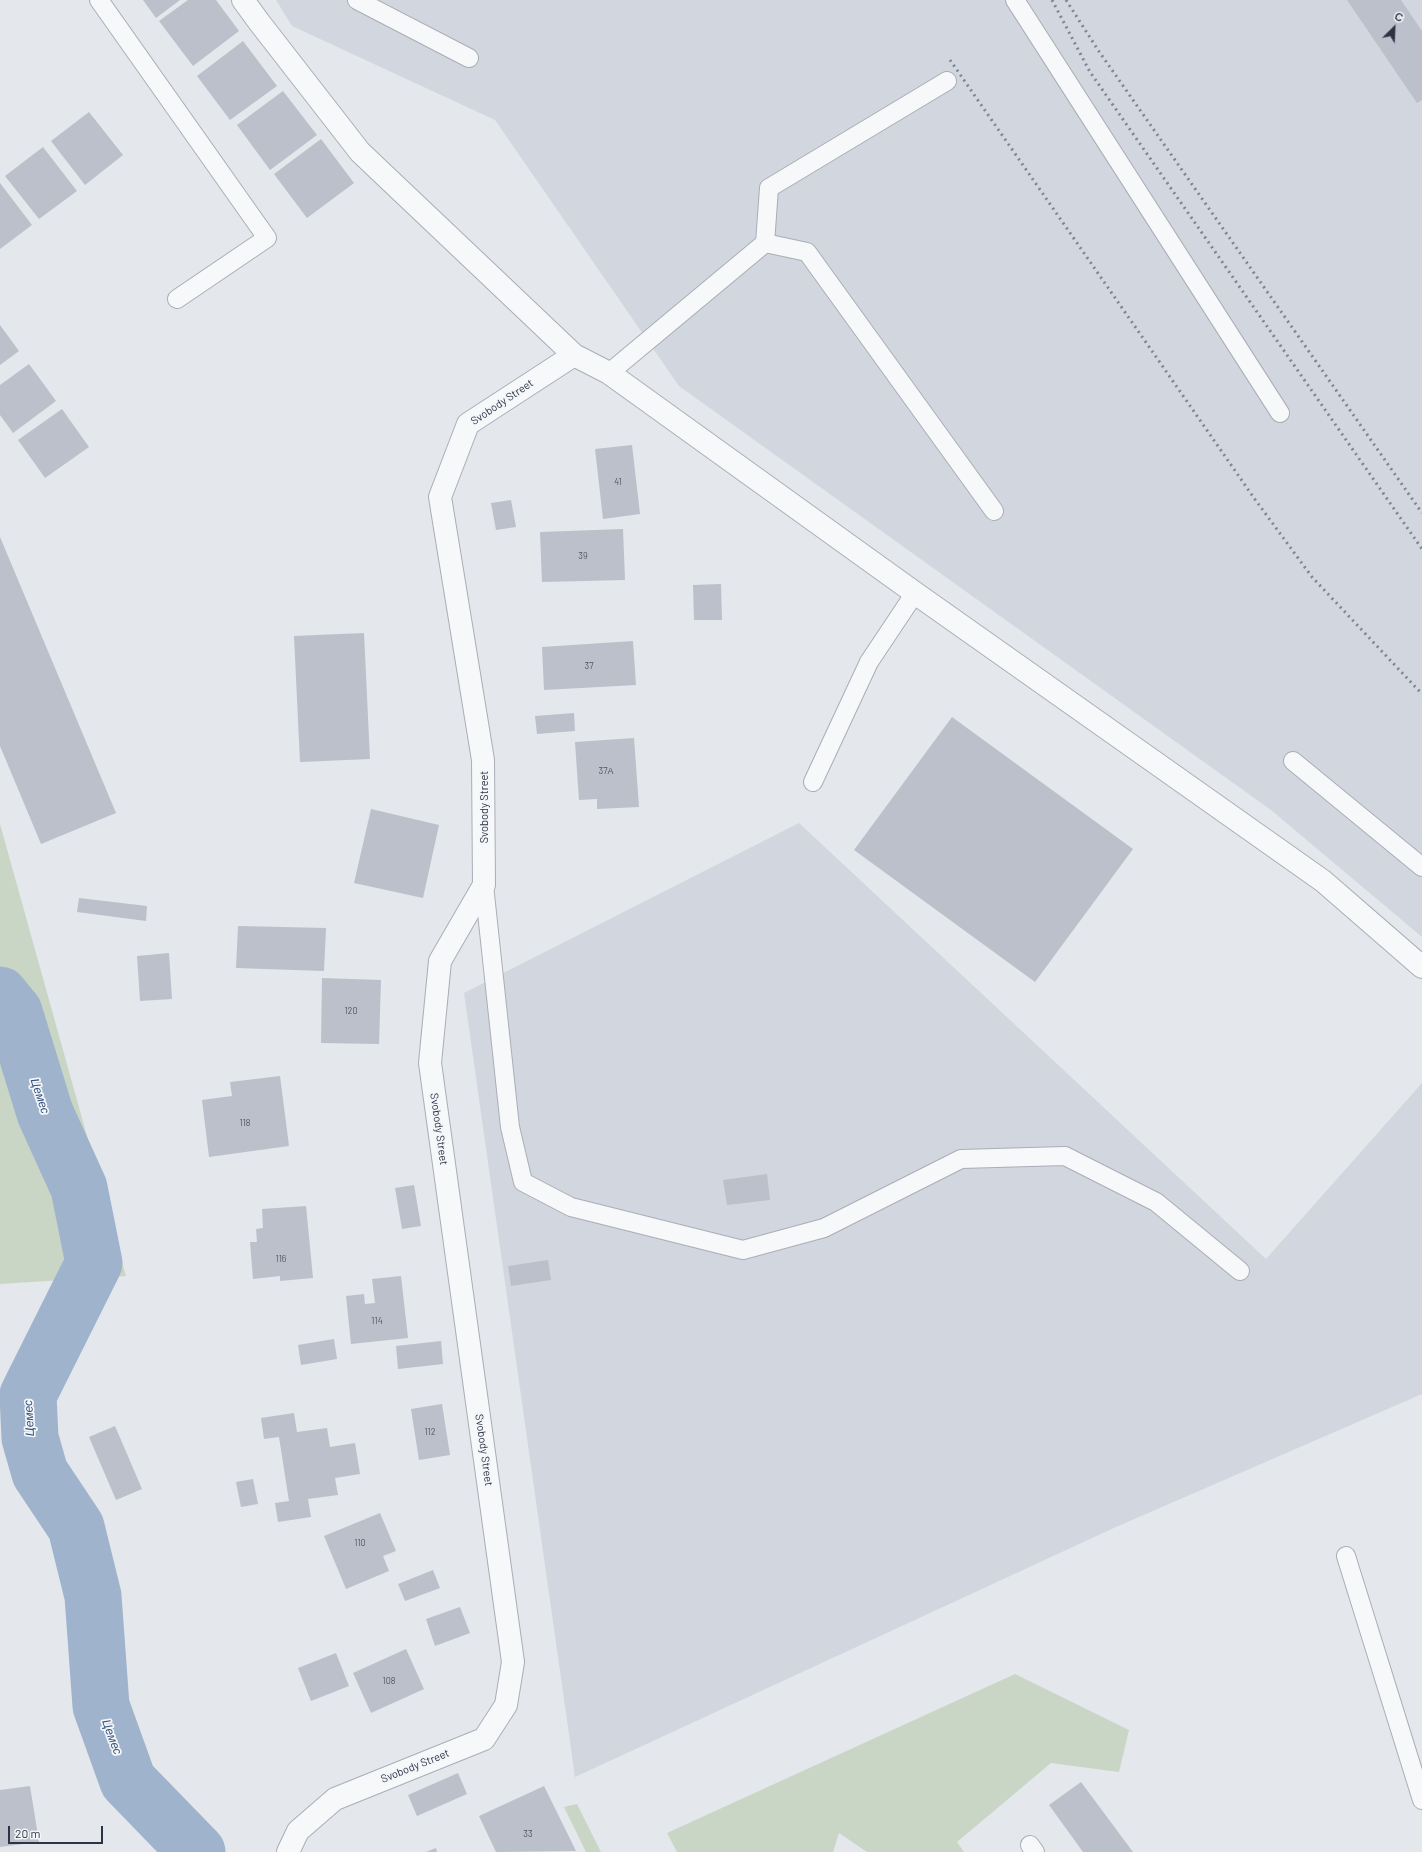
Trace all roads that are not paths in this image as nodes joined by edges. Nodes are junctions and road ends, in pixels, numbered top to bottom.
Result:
1 (99, 0) edge
2 (243, 0) edge
3 (357, 0) edge
4 (1015, 0) edge
5 (469, 58) dead end
6 (947, 81) dead end
7 (765, 243) junction
8 (177, 299) dead end
9 (574, 354) junction
10 (609, 373) junction
11 (1280, 413) dead end
12 (994, 511) dead end
13 (915, 592) junction
14 (1293, 762) dead end
15 (813, 782) dead end
16 (1422, 867) edge
17 (484, 885) junction
18 (1422, 967) edge
19 (1240, 1271) dead end
20 (1346, 1556) dead end
21 (1422, 1800) edge
22 (288, 1852) edge

1 - 8 lane
2 - 9 street
3 - 5 lane
4 - 11 lane
6 - 7 lane
7 - 10 lane
7 - 12 lane
9 - 10 street
9 - 17 street, Svobody Street
10 - 13 street
13 - 15 lane
13 - 18 street
14 - 16 lane
17 - 19 lane
17 - 22 street, Svobody Street
20 - 21 lane

